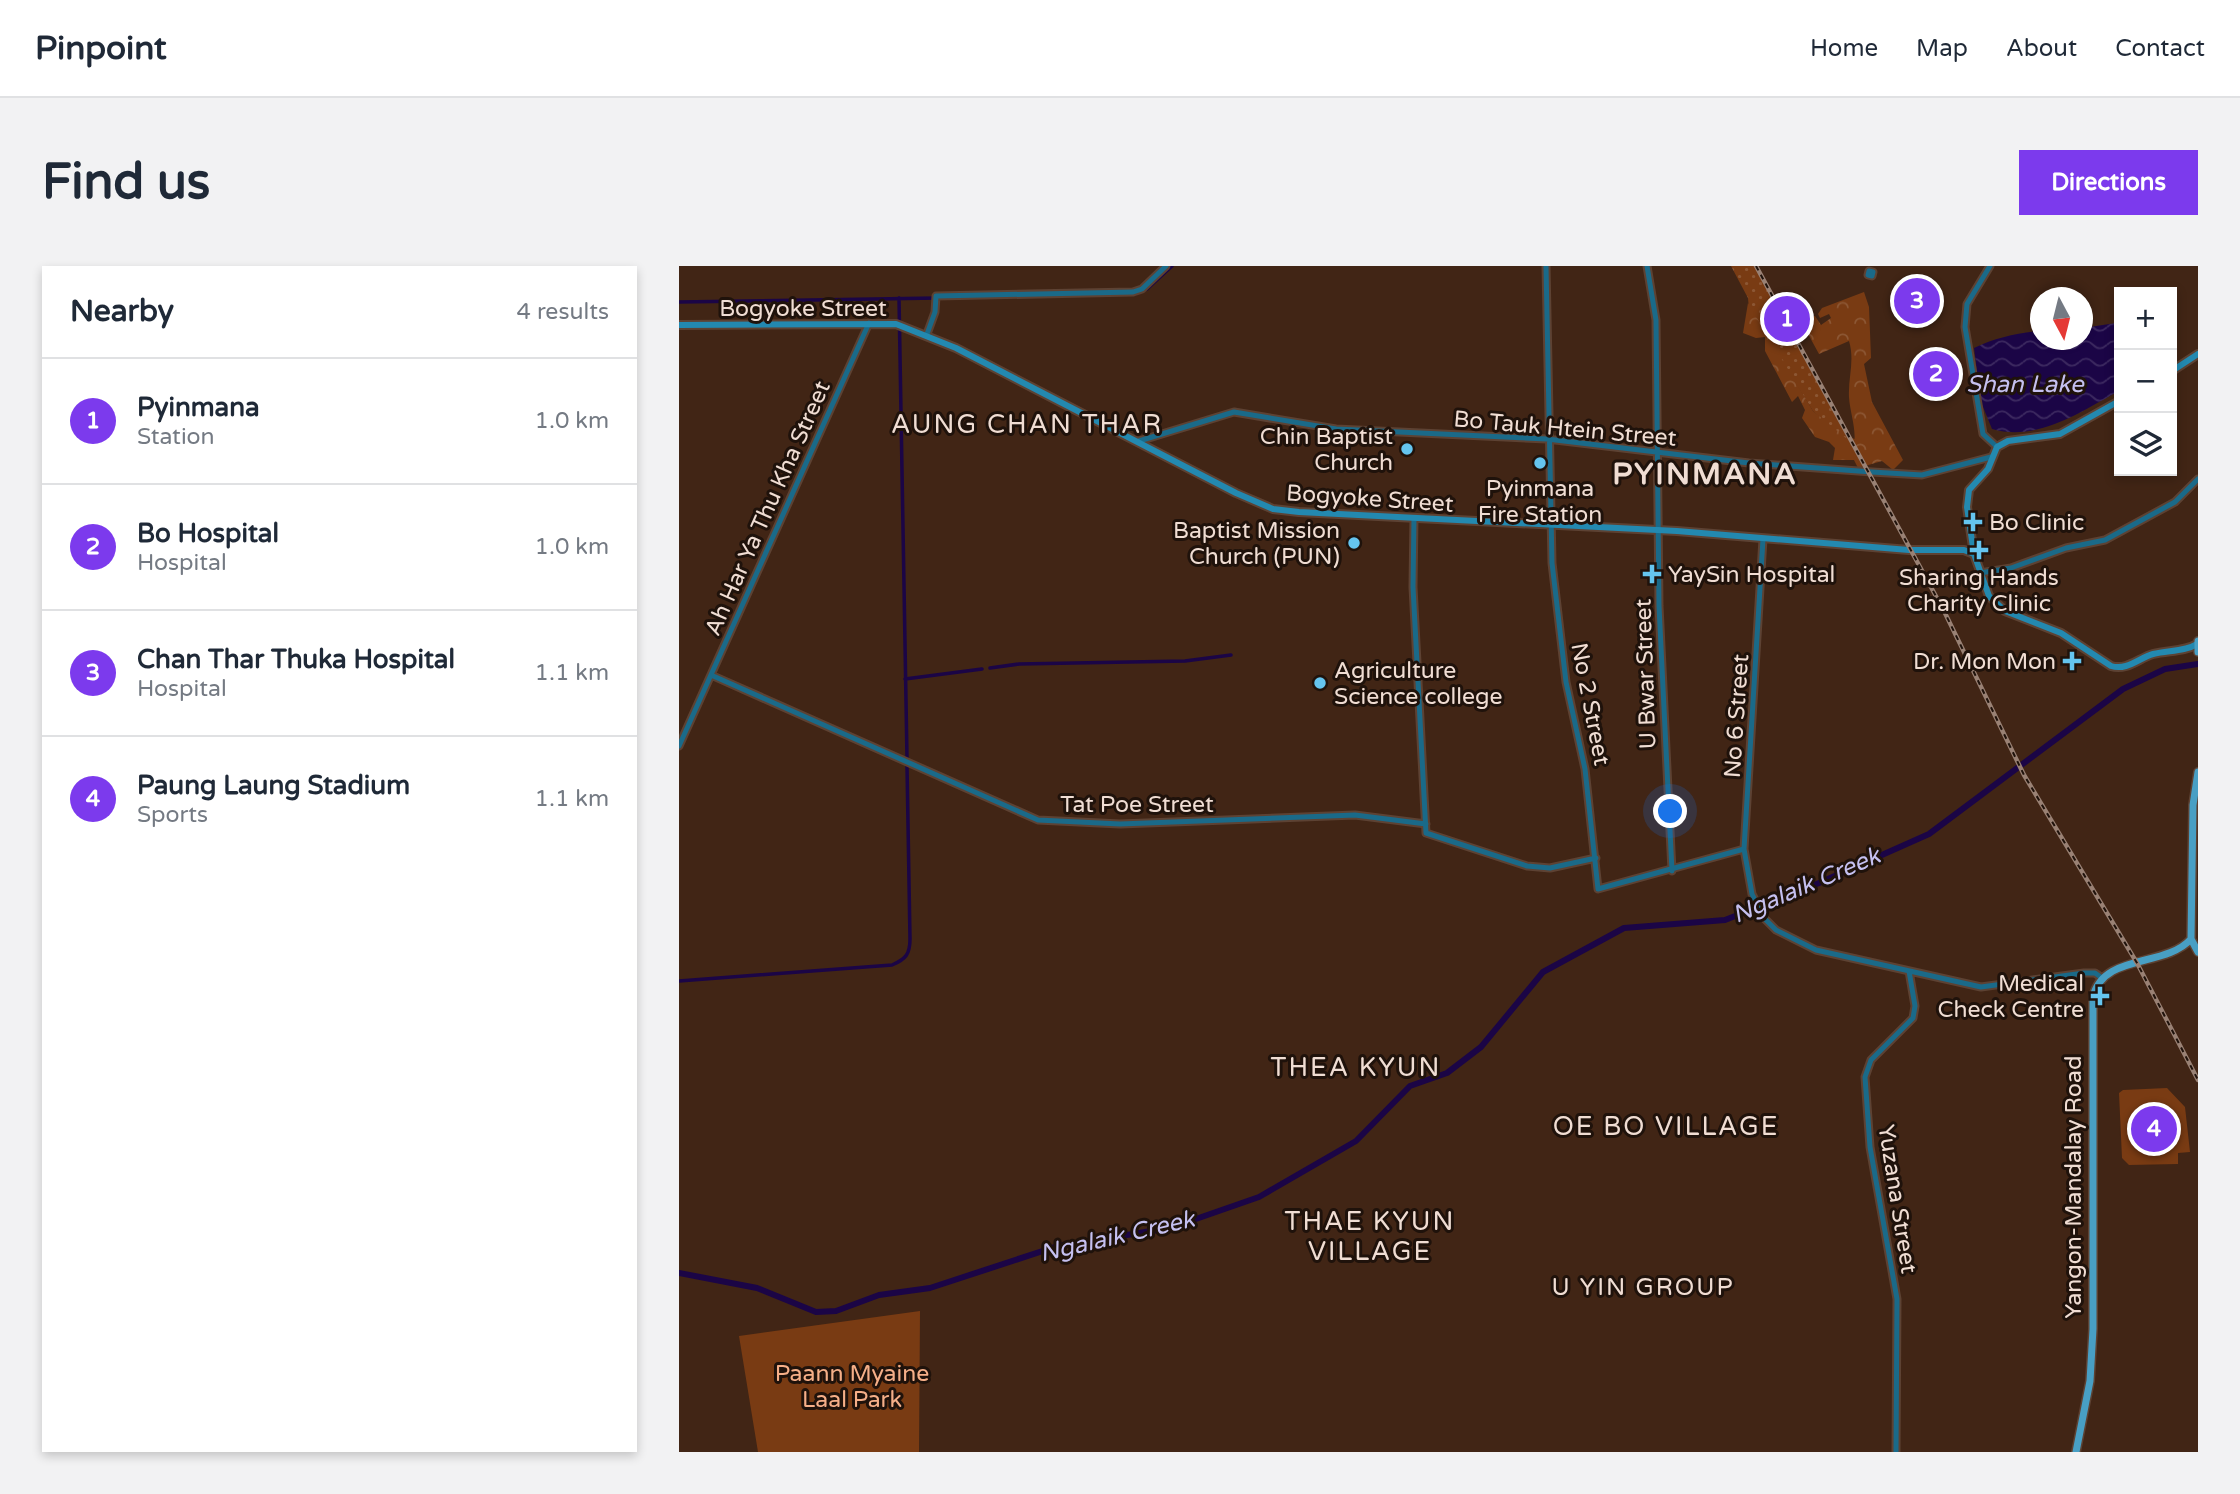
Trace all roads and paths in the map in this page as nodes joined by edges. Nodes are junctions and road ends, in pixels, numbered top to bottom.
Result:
1 (1166, 266) edge
2 (1546, 266) edge
3 (1647, 266) edge
4 (1990, 266) edge
5 (869, 323) junction
6 (679, 326) edge
7 (927, 334) junction
8 (2198, 354) edge
9 (2177, 368) edge
10 (2114, 404) edge
11 (1547, 439) junction
12 (1139, 441) junction
13 (1997, 447) junction
14 (1658, 453) junction
15 (1991, 457) junction
16 (2198, 479) edge
17 (1414, 518) junction
18 (1550, 526) junction
19 (1658, 530) junction
20 (1762, 539) junction
21 (1974, 554) junction
22 (1980, 573) junction
23 (2198, 647) edge
24 (711, 675) junction
25 (679, 746) edge
26 (2198, 772) edge
27 (1426, 824) junction
28 (1744, 849) junction
29 (1596, 858) junction
30 (1672, 871) junction
31 (2191, 939) junction
32 (2198, 952) edge
33 (1909, 971) junction
34 (2102, 978) junction
35 (1896, 1452) edge
36 (2076, 1452) edge

1 - 7 street
2 - 11 street, No 2 Street
3 - 14 street, U Bwar Street
4 - 13 street
5 - 6 main road, Bogyoke Street
5 - 7 main road, Bogyoke Street
5 - 24 street, Ah Har Ya Thu Kha Street
7 - 12 main road, Bogyoke Street
8 - 9 main road
10 - 13 main road
11 - 12 street, Bo Tauk Htein Street
11 - 14 street, Bo Tauk Htein Street
11 - 18 street, No 2 Street
12 - 17 main road, Bogyoke Street
13 - 15 main road
14 - 15 street, Bo Tauk Htein Street
14 - 19 street, U Bwar Street
15 - 21 main road
16 - 22 street
17 - 18 main road, Bogyoke Street
17 - 27 street
18 - 19 main road, Bogyoke Street
18 - 29 street, No 2 Street
19 - 20 main road, Bogyoke Street
19 - 30 street, U Bwar Street
20 - 21 main road, Bogyoke Street
20 - 28 street, No 6 Street
21 - 22 main road
22 - 23 main road
24 - 25 street, Ah Har Ya Thu Kha Street
24 - 27 street, Tat Poe Street
26 - 31 main road
27 - 29 street
28 - 30 street
28 - 33 street, No 6 Street
29 - 30 street, No 2 Street
31 - 32 main road
31 - 34 main road
33 - 34 street
33 - 35 street, Yuzana Street
34 - 36 main road, Yangon-Mandalay Road

